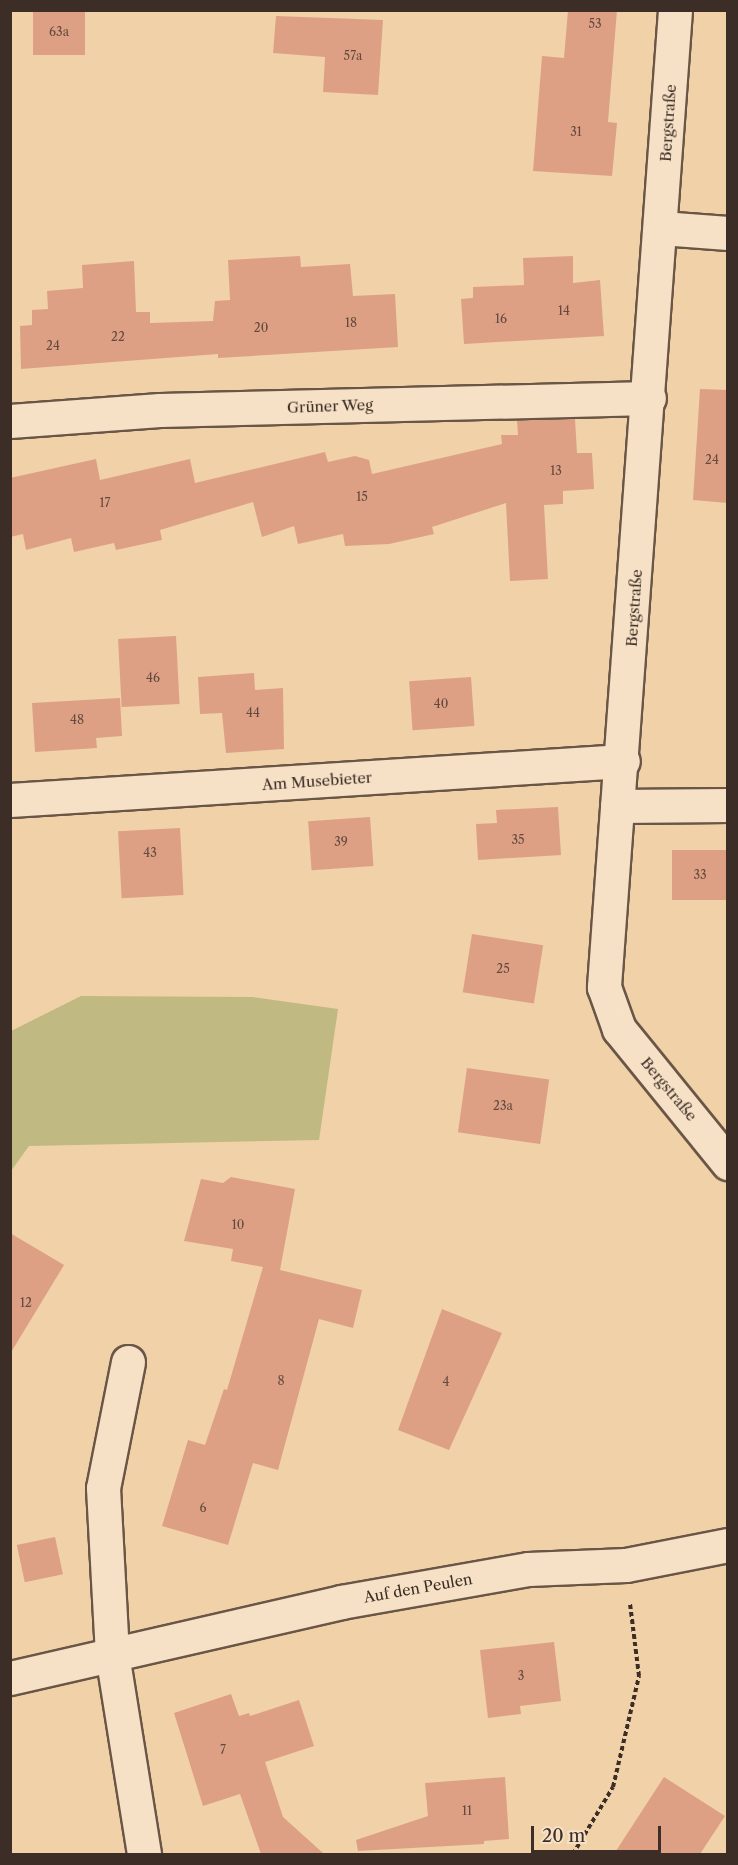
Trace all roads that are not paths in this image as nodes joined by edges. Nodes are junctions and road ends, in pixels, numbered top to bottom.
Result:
1 (675, 10) edge
2 (661, 228) junction
3 (728, 233) edge
4 (649, 398) junction
5 (10, 421) edge
6 (623, 761) junction
7 (10, 800) edge
8 (728, 805) edge
9 (617, 806) junction
10 (728, 1163) edge
11 (128, 1362) dead end
12 (728, 1545) edge
13 (112, 1654) junction
14 (10, 1678) edge
15 (144, 1854) edge

1 - 2 street, Bergstraße
2 - 3 street
2 - 4 street, Bergstraße
4 - 5 street, Grüner Weg
4 - 6 street, Bergstraße
6 - 7 street, Am Musebieter
6 - 9 street, Bergstraße
8 - 9 street
9 - 10 street, Bergstraße
11 - 13 street
12 - 13 street, Auf den Peulen
13 - 14 street, Auf den Peulen
13 - 15 street

